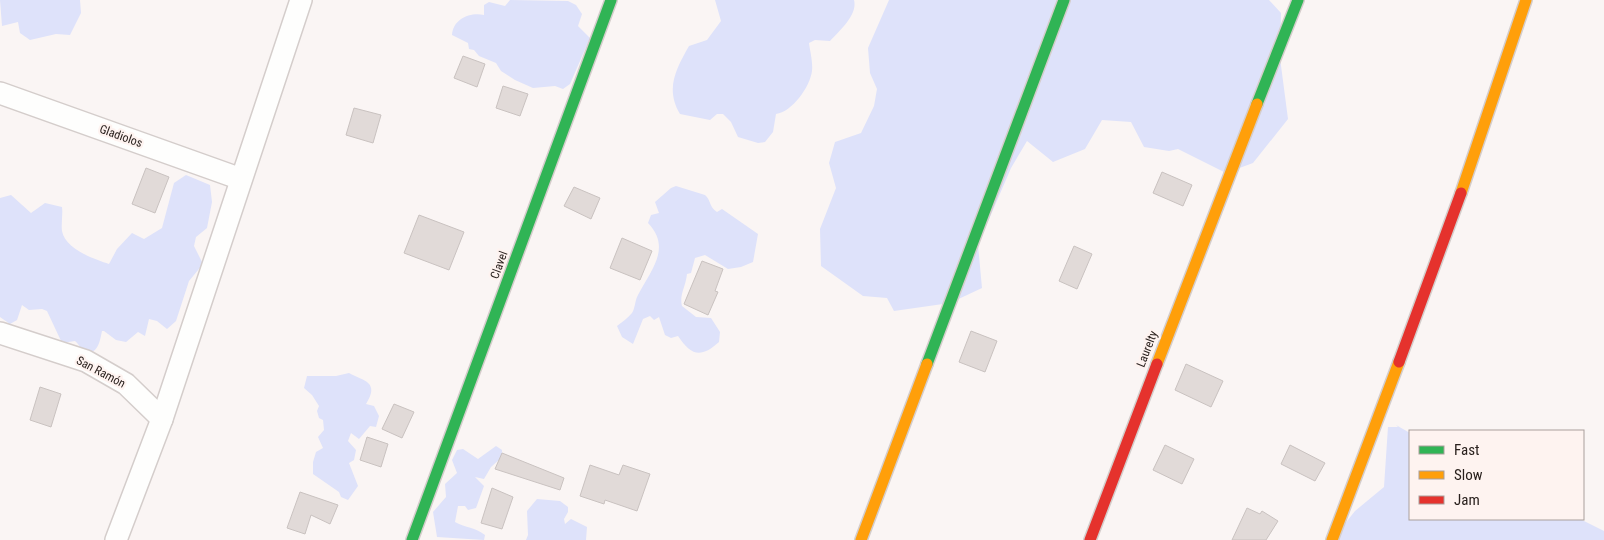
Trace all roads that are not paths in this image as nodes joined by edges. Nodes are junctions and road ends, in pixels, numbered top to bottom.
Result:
1 (611, 0) edge
2 (1064, 0) edge
3 (1298, 0) edge
4 (1526, 0) edge
5 (299, 2) edge
6 (0, 93) edge
7 (241, 179) junction
8 (0, 333) edge
9 (162, 419) junction
10 (116, 540) edge
11 (412, 540) edge
12 (862, 540) edge
13 (1090, 540) edge
14 (1332, 540) edge

1 - 11 street, Clavel
2 - 12 street
3 - 13 street, Laurelty
4 - 14 street
5 - 7 street
6 - 7 street, Gladiolos
7 - 9 street
8 - 9 street, San Ramón
9 - 10 street

